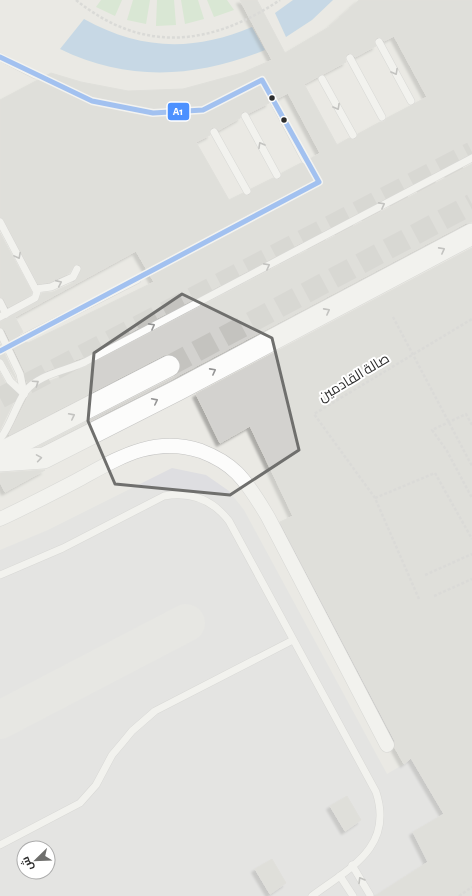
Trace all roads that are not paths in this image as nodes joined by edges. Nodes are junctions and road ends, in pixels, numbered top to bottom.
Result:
1 (379, 42) dead end
2 (0, 57) edge
3 (350, 58) dead end
4 (34, 75) dead end
5 (322, 79) dead end
6 (273, 100) dead end
7 (411, 101) dead end
8 (245, 116) dead end
9 (382, 117) dead end
10 (214, 132) dead end
11 (353, 135) dead end
12 (472, 158) edge
13 (305, 160) dead end
14 (277, 175) dead end
15 (247, 191) dead end
16 (0, 222) edge
17 (472, 234) edge
18 (77, 269) dead end
19 (137, 280) dead end
20 (36, 289) junction
21 (0, 302) edge
22 (3, 315) edge
23 (0, 332) edge
24 (21, 339) dead end
25 (0, 363) edge
26 (169, 366) tunnel mouth
27 (24, 394) junction
28 (0, 439) edge
29 (0, 453) edge
30 (0, 461) edge
31 (0, 519) edge
32 (0, 576) edge
33 (294, 640) junction
34 (387, 745) dead end
35 (0, 845) edge
36 (352, 865) junction
37 (340, 876) junction
38 (370, 895) dead end
39 (312, 896) edge
40 (353, 896) edge

1 -> 7 lane
2 - 4 lane
3 - 9 lane
5 -> 11 lane
6 - 13 lane
14 -> 8 lane
10 - 15 lane
27 -> 12 lane
16 -> 20 lane
30 -> 17 street
20 -> 18 lane
19 - 24 lane
20 - 22 lane
21 - 22 lane
23 - 27 lane
25 - 27 lane
29 -> 26 street
27 - 28 lane
31 - 34 street
32 - 33 lane
33 - 35 lane
33 - 36 lane
36 - 37 lane
38 -> 36 lane
37 - 39 lane
37 - 40 lane

